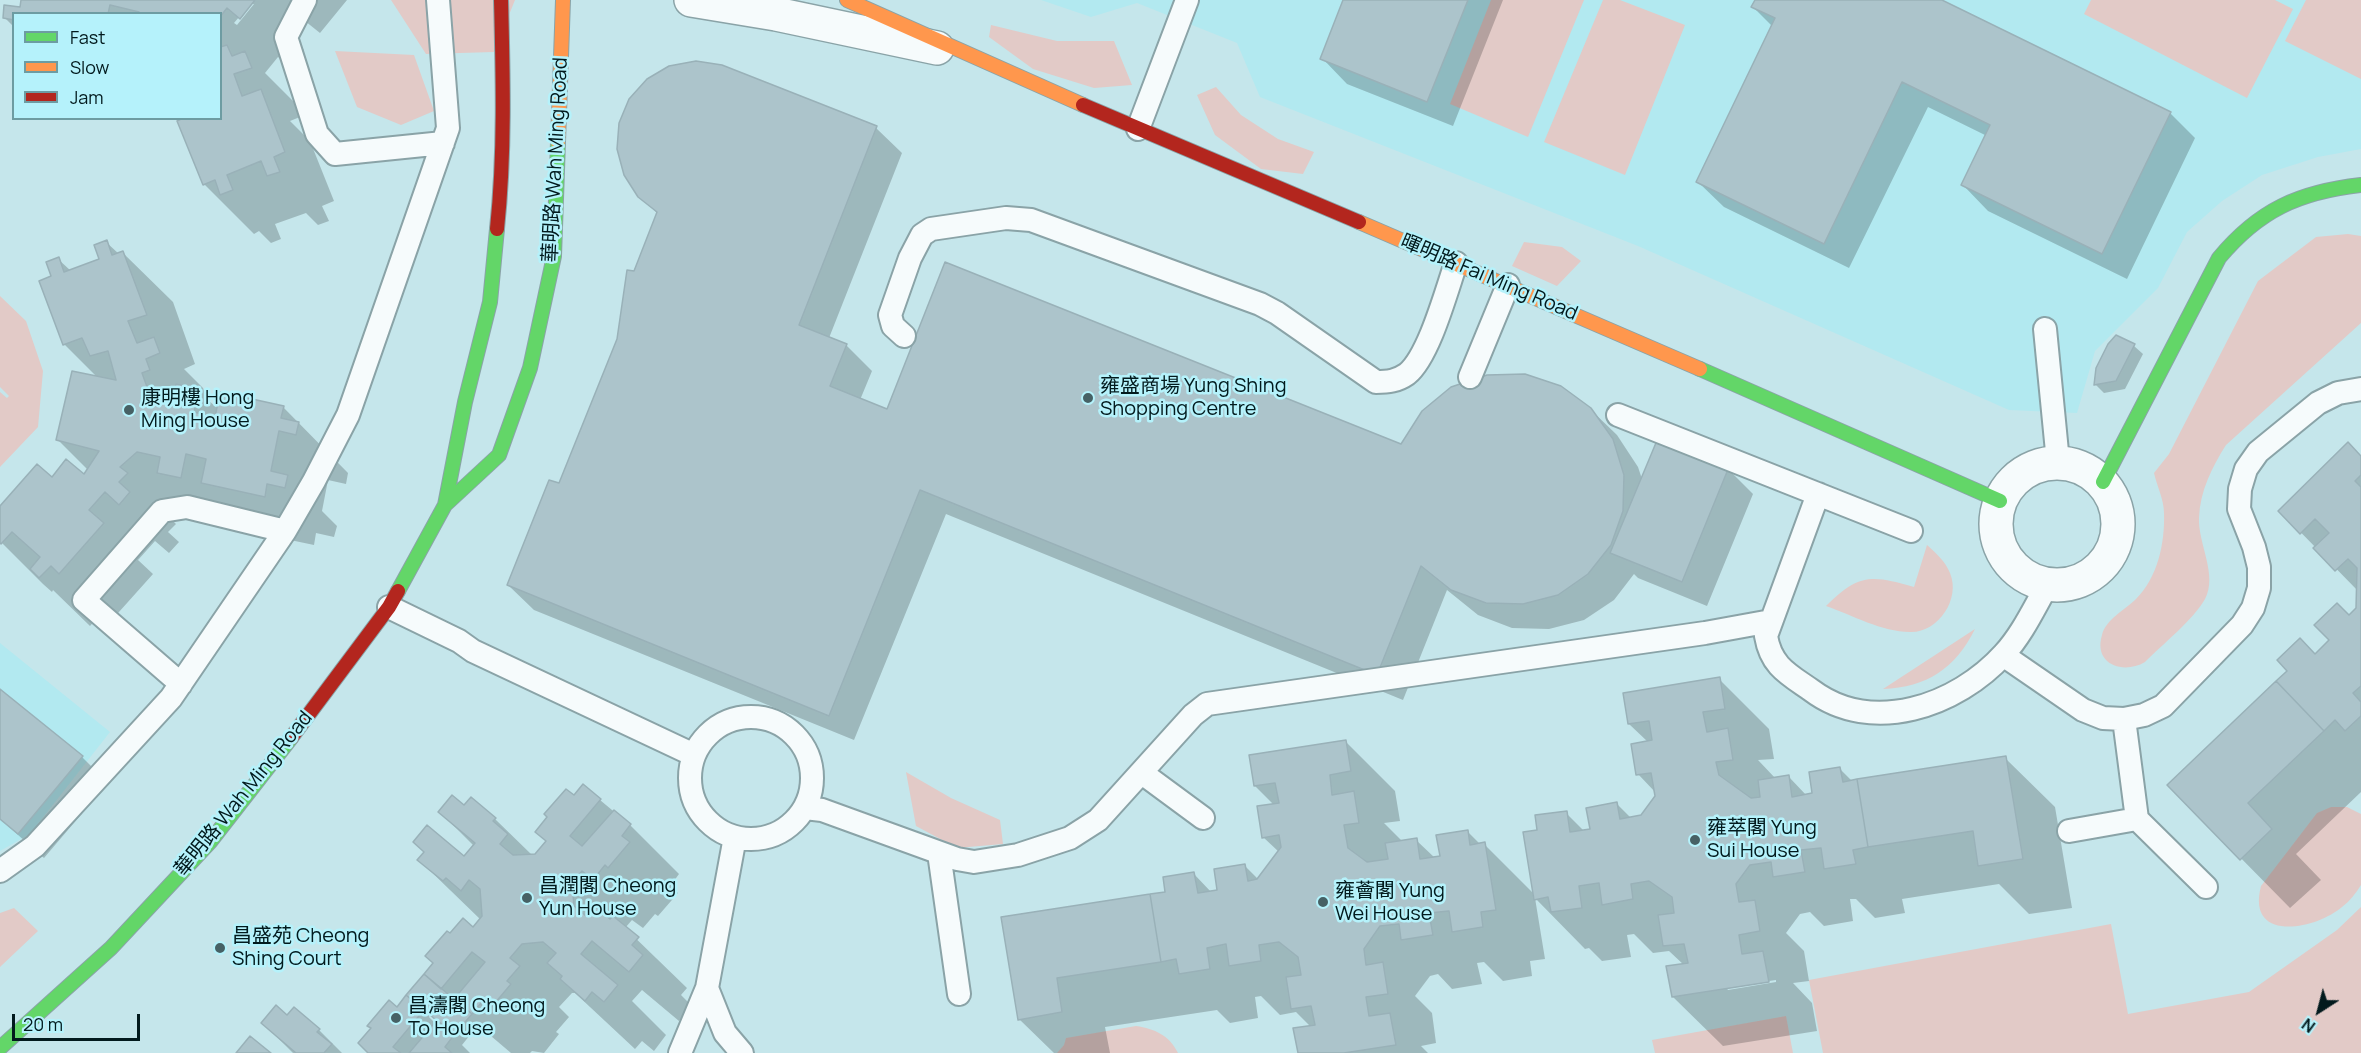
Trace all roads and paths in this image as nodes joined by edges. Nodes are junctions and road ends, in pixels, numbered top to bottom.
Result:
1 (305, 0) edge
2 (438, 0) edge
3 (501, 0) edge
4 (563, 0) edge
5 (691, 0) edge
6 (847, 0) edge
7 (1187, 0) edge
8 (977, 56) junction
9 (1137, 129) junction
10 (443, 143) junction
11 (2361, 185) edge
12 (1456, 263) junction
13 (1508, 285) junction
14 (2045, 329) dead end
15 (904, 336) dead end
16 (1470, 377) dead end
17 (2361, 389) edge
18 (1618, 415) dead end
19 (2058, 462) junction
20 (2103, 482) junction
21 (1818, 494) junction
22 (2000, 501) junction
23 (446, 505) junction
24 (285, 531) junction
25 (1911, 531) dead end
26 (2048, 584) junction
27 (389, 606) junction
28 (1771, 621) junction
29 (2003, 655) junction
30 (181, 684) junction
31 (2124, 719) junction
32 (694, 755) junction
33 (1142, 773) junction
34 (805, 808) junction
35 (1203, 818) dead end
36 (2137, 819) junction
37 (2069, 831) dead end
38 (735, 837) junction
39 (939, 853) junction
40 (0, 871) edge
41 (2206, 887) dead end
42 (707, 988) junction
43 (959, 994) dead end
44 (0, 1048) edge
45 (680, 1053) edge
46 (742, 1053) edge

1 - 10 lane
2 - 10 lane
3 - 23 street, 華明路 Wah Ming Road
4 - 23 street, 華明路 Wah Ming Road
5 - 8 street, 暉明路 Fai Ming Road
6 - 8 street, 暉明路 Fai Ming Road
7 - 9 lane
8 - 9 street, 暉明路 Fai Ming Road
9 - 12 street, 暉明路 Fai Ming Road
10 - 24 lane
11 - 20 street
12 - 13 street, 暉明路 Fai Ming Road
12 - 15 lane
13 - 16 lane
13 - 22 street, 暉明路 Fai Ming Road
14 - 19 lane
17 - 31 lane
18 - 21 lane
19 - 20 street
19 - 22 street
20 - 26 street
21 - 25 lane
21 - 28 lane
22 - 26 street
23 - 27 street, 華明路 Wah Ming Road
24 - 30 lane
24 - 30 lane
26 - 29 lane
27 - 32 lane
27 - 44 street, 華明路 Wah Ming Road
28 - 29 lane
28 - 33 lane
29 - 31 lane
30 - 40 lane
31 - 36 lane
32 - 34 lane
32 - 38 lane
33 - 35 lane
33 - 39 lane
34 - 38 lane
34 - 39 lane
36 - 37 lane
36 - 41 lane
38 - 42 lane
39 - 43 lane
42 - 45 lane
42 - 46 lane

